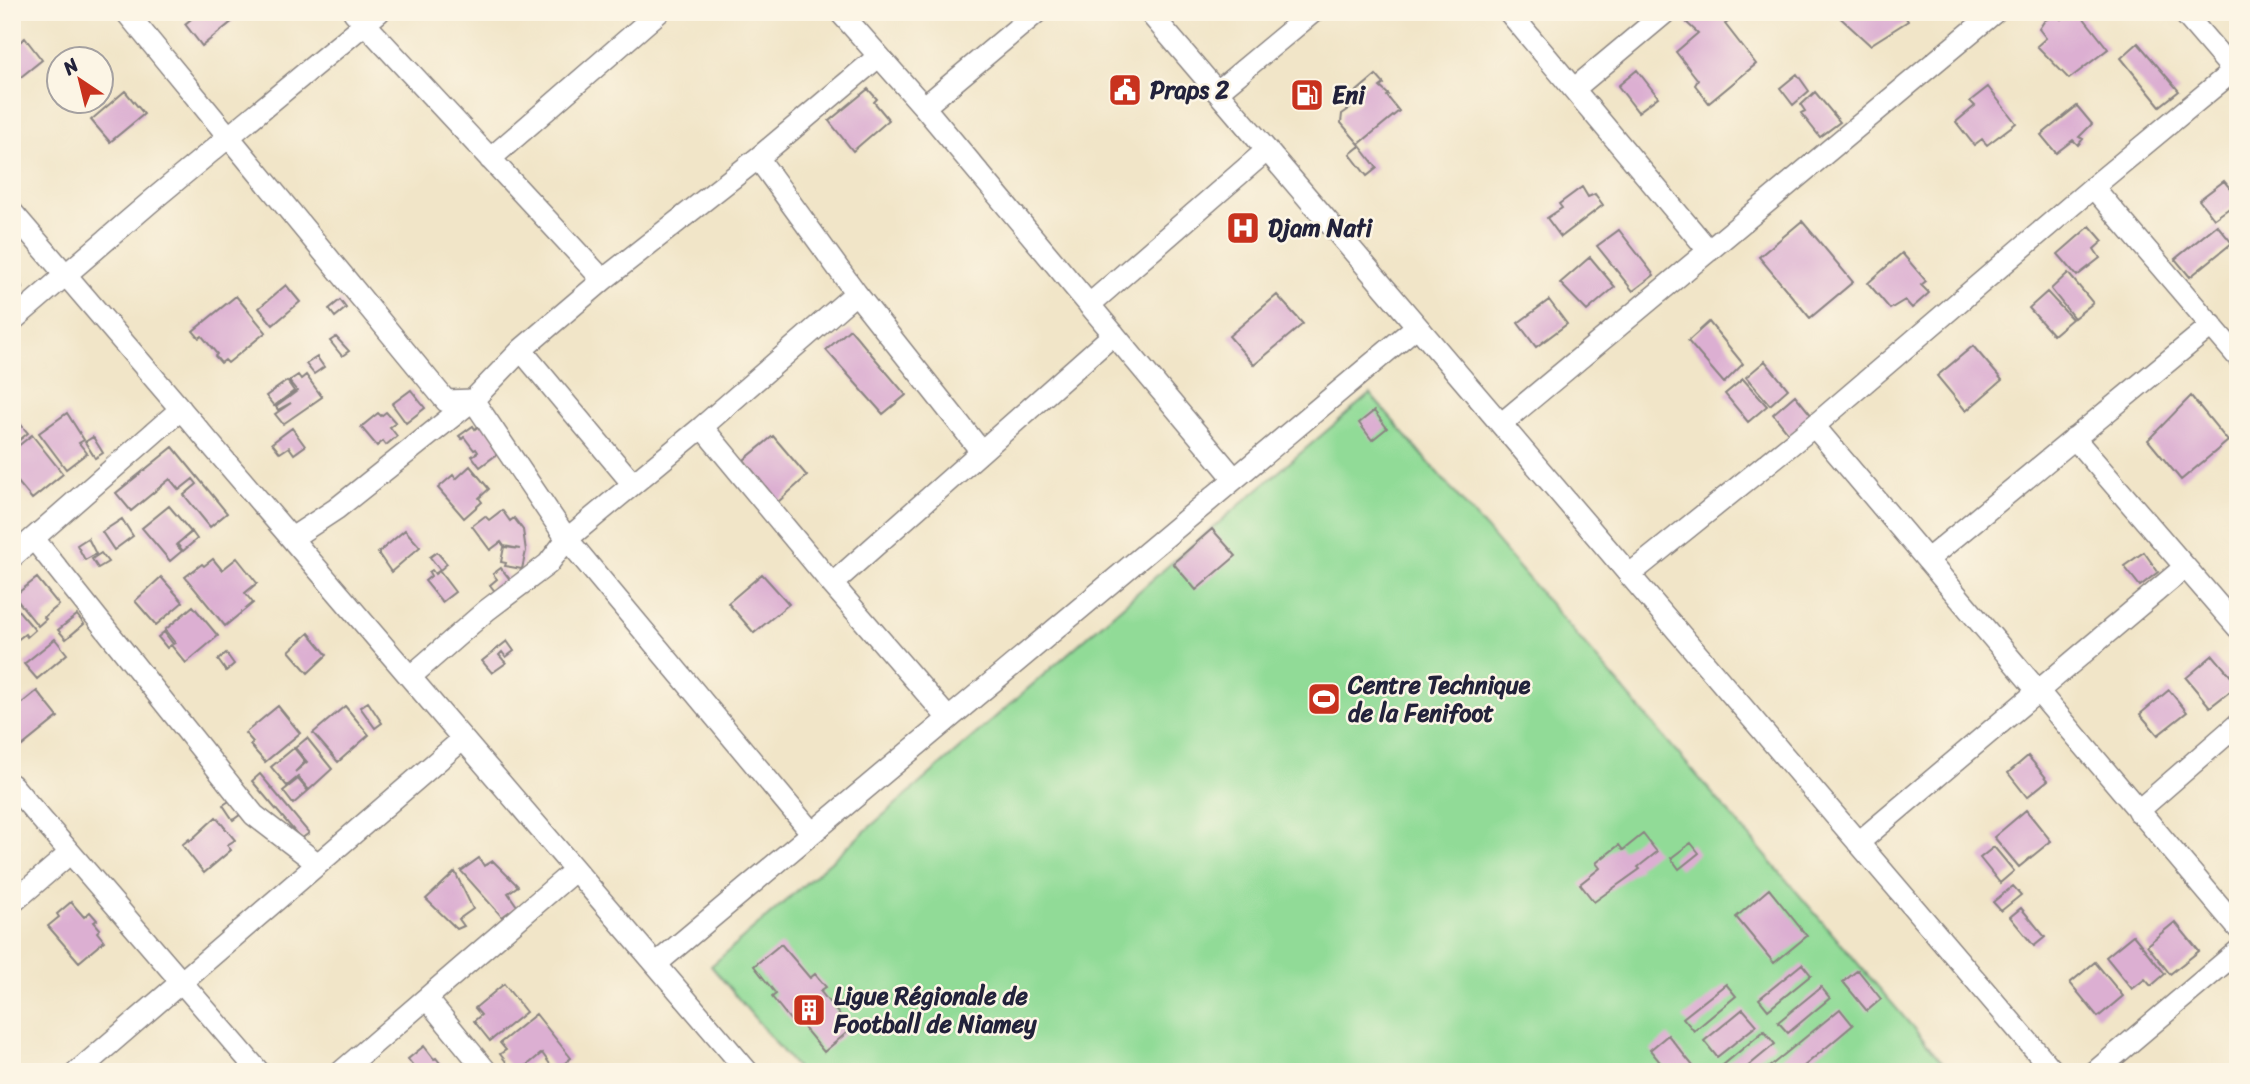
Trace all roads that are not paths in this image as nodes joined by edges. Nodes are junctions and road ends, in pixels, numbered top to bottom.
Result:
1 (126, 12) edge
2 (659, 12) edge
3 (840, 12) edge
4 (1037, 12) edge
5 (1149, 12) edge
6 (1312, 12) edge
7 (1508, 12) edge
8 (1665, 12) edge
9 (1995, 12) edge
10 (2183, 12) edge
11 (366, 16) edge
12 (879, 57) junction
13 (2235, 73) edge
14 (1574, 89) junction
15 (1217, 92) junction
16 (924, 107) junction
17 (230, 137) junction
18 (1267, 150) junction
19 (758, 158) junction
20 (490, 159) junction
21 (2093, 187) junction
22 (12, 212) edge
23 (1709, 251) junction
24 (66, 275) junction
25 (603, 280) junction
26 (856, 293) junction
27 (1089, 305) junction
28 (12, 321) edge
29 (2212, 325) junction
30 (1417, 326) junction
31 (1114, 334) junction
32 (521, 350) junction
33 (2238, 356) edge
34 (473, 400) junction
35 (181, 409) junction
36 (1501, 424) junction
37 (1814, 426) junction
38 (702, 427) junction
39 (2074, 438) junction
40 (981, 451) junction
41 (1234, 478) junction
42 (633, 484) junction
43 (292, 538) junction
44 (34, 539) junction
45 (567, 539) junction
46 (12, 557) edge
47 (1927, 560) junction
48 (2185, 567) junction
49 (1629, 575) junction
50 (832, 584) junction
51 (2238, 628) edge
52 (410, 677) junction
53 (2038, 691) junction
54 (948, 718) junction
55 (2238, 724) edge
56 (463, 739) junction
57 (12, 785) edge
58 (2138, 811) junction
59 (812, 832) junction
60 (1858, 843) junction
61 (69, 854) junction
62 (318, 864) junction
63 (575, 870) junction
64 (12, 903) edge
65 (2238, 928) edge
66 (2238, 951) edge
67 (656, 964) junction
68 (181, 982) junction
69 (428, 999) junction
70 (77, 1072) edge
71 (259, 1072) edge
72 (341, 1072) edge
73 (487, 1072) edge
74 (748, 1072) edge
75 (2054, 1072) edge
76 (2095, 1072) edge

1 - 17 street
2 - 20 street
3 - 12 street
4 - 16 street
5 - 15 street
6 - 15 street
7 - 14 street
8 - 14 street
9 - 23 street
10 - 13 street
11 - 17 street
11 - 20 street
12 - 16 street
12 - 19 street
13 - 21 street
14 - 23 street
15 - 18 street
16 - 27 street
17 - 24 street
17 - 34 street
18 - 27 street
18 - 30 street
19 - 25 street
19 - 26 street
20 - 25 street
21 - 29 street
21 - 37 street
22 - 24 street
23 - 36 street
24 - 28 street
24 - 35 street
25 - 32 street
26 - 38 street
26 - 40 street
27 - 31 street
29 - 33 street
29 - 39 street
30 - 36 street
30 - 41 street
31 - 40 street
31 - 41 street
32 - 34 street
32 - 42 street
34 - 43 street
34 - 45 street
35 - 43 street
35 - 44 street
36 - 49 street
37 - 47 street
37 - 49 street
38 - 42 street
38 - 50 street
39 - 47 street
39 - 48 street
40 - 50 street
41 - 54 street
42 - 45 street
43 - 52 street
44 - 46 street
44 - 62 street
45 - 52 street
45 - 59 street
47 - 53 street
48 - 51 street
48 - 53 street
49 - 60 street
50 - 54 street
52 - 56 street
53 - 58 street
53 - 60 street
54 - 59 street
55 - 58 street
56 - 62 street
56 - 63 street
57 - 61 street
58 - 65 street
59 - 67 street
60 - 75 street
61 - 64 street
61 - 68 street
62 - 68 street
63 - 67 street
63 - 69 street
66 - 76 street
67 - 74 street
68 - 70 street
68 - 71 street
69 - 72 street
69 - 73 street

